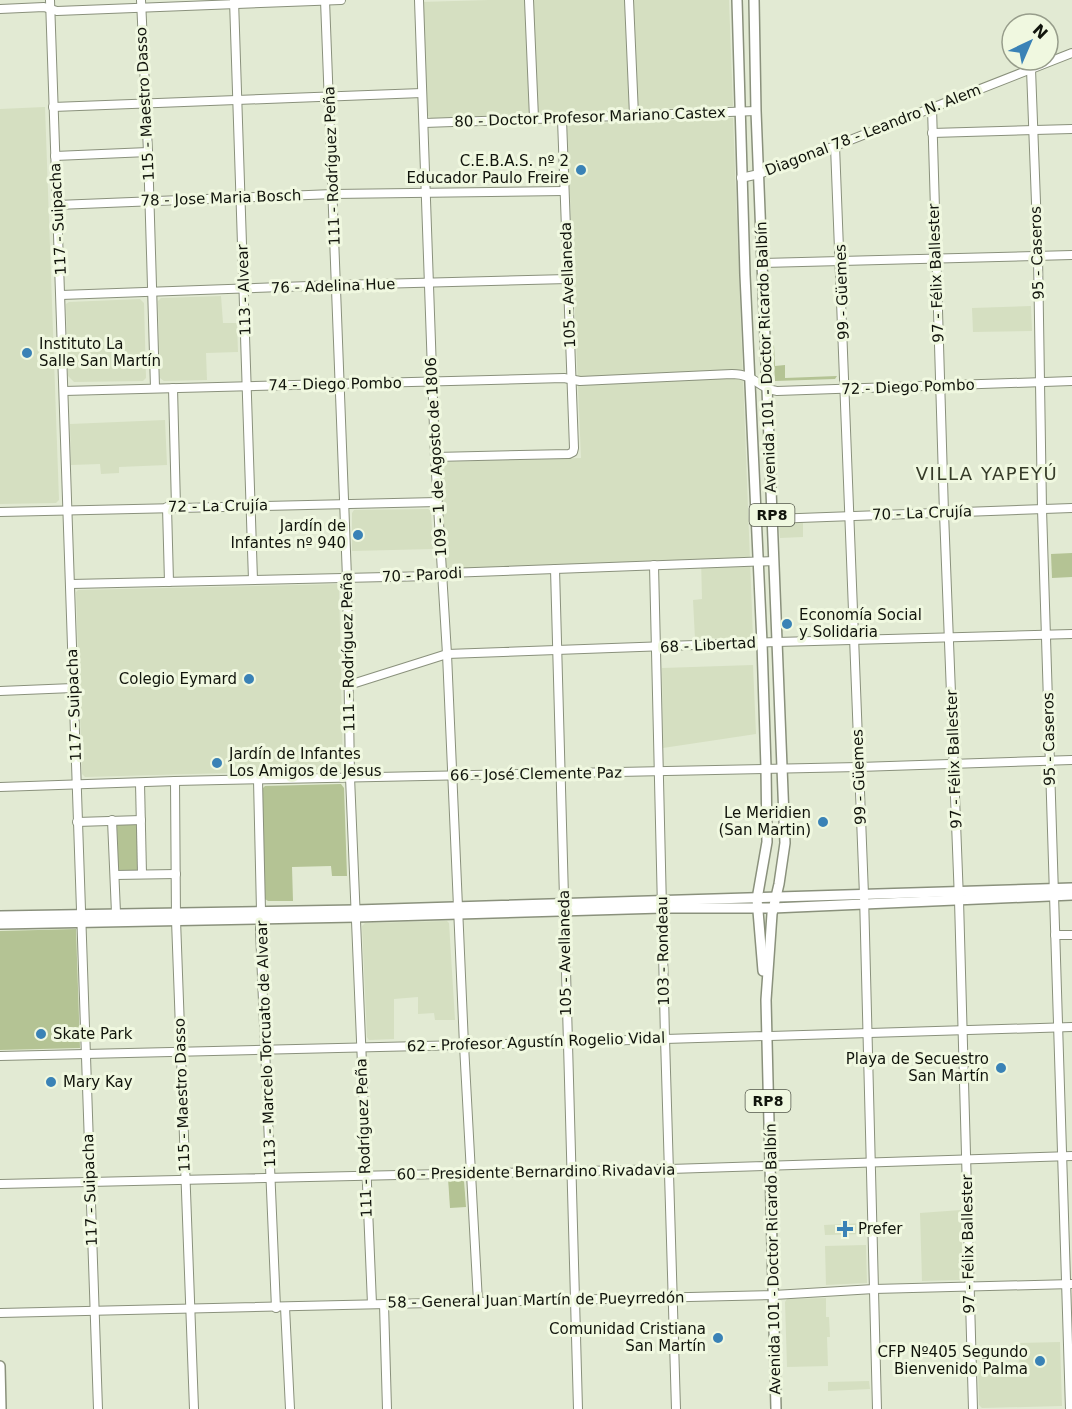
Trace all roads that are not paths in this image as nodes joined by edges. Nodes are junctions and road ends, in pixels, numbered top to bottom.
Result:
1 (325, 0) edge
2 (341, 0) edge
3 (419, 0) edge
4 (529, 0) edge
5 (629, 0) edge
6 (737, 0) edge
7 (754, 0) edge
8 (234, 2) edge
9 (50, 4) edge
10 (141, 4) edge
11 (0, 9) edge
12 (1023, 72) edge
13 (1031, 72) edge
14 (422, 93) junction
15 (329, 98) junction
16 (237, 100) junction
17 (144, 104) junction
18 (53, 107) junction
19 (932, 108) junction
20 (756, 111) junction
21 (741, 112) junction
22 (634, 115) junction
23 (534, 118) junction
24 (562, 119) junction
25 (424, 123) junction
26 (1072, 129) edge
27 (1033, 130) junction
28 (932, 133) junction
29 (835, 146) junction
30 (148, 152) junction
31 (55, 156) junction
32 (759, 174) junction
33 (741, 178) junction
34 (564, 191) junction
35 (426, 193) junction
36 (333, 194) junction
37 (241, 197) junction
38 (150, 201) junction
39 (57, 205) junction
40 (1072, 255) edge
41 (1038, 256) junction
42 (936, 259) junction
43 (841, 262) junction
44 (763, 263) junction
45 (568, 279) junction
46 (428, 283) junction
47 (337, 285) junction
48 (244, 290) junction
49 (152, 291) junction
50 (61, 295) junction
51 (749, 376) junction
52 (571, 380) junction
53 (432, 381) junction
54 (1072, 381) edge
55 (1040, 382) junction
56 (340, 384) junction
57 (248, 386) junction
58 (940, 386) junction
59 (155, 387) junction
60 (173, 388) junction
61 (845, 388) junction
62 (767, 389) junction
63 (64, 391) junction
64 (435, 457) junction
65 (437, 502) junction
66 (344, 503) junction
67 (249, 505) junction
68 (167, 507) junction
69 (176, 507) junction
70 (1072, 508) edge
71 (1042, 509) junction
72 (68, 510) junction
73 (0, 512) edge
74 (944, 513) junction
75 (849, 516) junction
76 (772, 519) junction
77 (774, 561) junction
78 (758, 562) junction
79 (654, 565) junction
80 (555, 569) junction
81 (441, 575) junction
82 (347, 578) junction
83 (253, 580) junction
84 (169, 582) junction
85 (71, 584) junction
86 (1072, 634) edge
87 (1047, 635) junction
88 (949, 637) junction
89 (853, 640) junction
90 (777, 642) junction
91 (762, 643) junction
92 (656, 647) junction
93 (558, 650) junction
94 (447, 654) junction
95 (349, 685) junction
96 (73, 688) junction
97 (0, 691) edge
98 (1049, 760) junction
99 (1072, 760) edge
100 (953, 765) junction
101 (859, 767) junction
102 (766, 768) junction
103 (782, 768) junction
104 (659, 772) junction
105 (562, 773) junction
106 (453, 776) junction
107 (350, 777) junction
108 (258, 780) junction
109 (175, 781) junction
110 (140, 783) junction
111 (76, 784) junction
112 (0, 787) edge
113 (112, 820) junction
114 (141, 820) junction
115 (77, 822) junction
116 (176, 873) junction
117 (142, 874) junction
118 (115, 875) junction
119 (1072, 888) edge
120 (1054, 892) junction
121 (1072, 895) edge
122 (959, 896) junction
123 (776, 897) junction
124 (864, 899) junction
125 (758, 903) junction
126 (662, 904) junction
127 (564, 907) junction
128 (773, 908) junction
129 (457, 910) junction
130 (116, 913) junction
131 (356, 914) junction
132 (261, 915) junction
133 (0, 916) edge
134 (176, 916) junction
135 (81, 918) junction
136 (0, 924) edge
137 (1072, 934) edge
138 (1055, 935) junction
139 (766, 1000) junction
140 (1072, 1027) edge
141 (1058, 1028) junction
142 (962, 1030) junction
143 (867, 1033) junction
144 (767, 1036) junction
145 (665, 1038) junction
146 (567, 1041) junction
147 (464, 1045) junction
148 (360, 1046) junction
149 (266, 1049) junction
150 (181, 1051) junction
151 (85, 1053) junction
152 (0, 1056) edge
153 (1061, 1156) junction
154 (1072, 1156) edge
155 (966, 1160) junction
156 (871, 1162) junction
157 (770, 1166) junction
158 (670, 1169) junction
159 (572, 1170) junction
160 (471, 1172) junction
161 (365, 1176) junction
162 (270, 1179) junction
163 (185, 1180) junction
164 (90, 1181) junction
165 (0, 1184) edge
166 (1069, 1284) edge
167 (969, 1287) junction
168 (873, 1289) junction
169 (774, 1295) junction
170 (674, 1297) junction
171 (575, 1299) junction
172 (478, 1302) junction
173 (372, 1304) junction
174 (384, 1304) junction
175 (280, 1308) junction
176 (191, 1309) junction
177 (96, 1312) junction
178 (0, 1313) edge
179 (0, 1366) edge
180 (0, 1380) edge
181 (1, 1409) edge
182 (98, 1409) edge
183 (194, 1409) edge
184 (290, 1409) edge
185 (387, 1409) edge
186 (578, 1409) edge
187 (676, 1409) edge
188 (776, 1409) edge
189 (877, 1409) edge
190 (973, 1409) edge
191 (1070, 1409) edge

1 - 2 street
1 - 8 street
1 - 15 street, 111 - Rodríguez Peña
3 - 14 street, 109 - 1 de Agosto de 1806
4 - 23 street
5 - 22 street
6 - 21 main road, Avenida 101 - Doctor Ricardo Balbín / RP8
7 - 20 main road, Avenida 101 - Doctor Ricardo Balbín / RP8
8 - 10 street
8 - 16 street, 113 - Alvear
9 - 10 street
9 - 11 street
9 - 18 street, 117 - Suipacha
10 - 17 street, 115 - Maestro Dasso
12 - 19 street, Diagonal 78 - Leandro N. Alem
13 - 27 street, 95 - Caseros
14 - 15 street
14 - 25 street, 109 - 1 de Agosto de 1806
15 - 16 street
15 - 36 street, 111 - Rodríguez Peña
16 - 17 street
16 - 37 street, 113 - Alvear
17 - 18 street
17 - 30 street, 115 - Maestro Dasso
18 - 31 street, 117 - Suipacha
19 - 28 street, 97 - Félix Ballester
19 - 29 street, Diagonal 78 - Leandro N. Alem
20 - 21 street, 80 - Doctor Profesor Mariano Castex
20 - 32 main road, Avenida 101 - Doctor Ricardo Balbín / RP8
21 - 22 street, 80 - Doctor Profesor Mariano Castex
21 - 33 main road, Avenida 101 - Doctor Ricardo Balbín / RP8
22 - 24 street, 80 - Doctor Profesor Mariano Castex
23 - 24 street, 80 - Doctor Profesor Mariano Castex
23 - 25 street, 80 - Doctor Profesor Mariano Castex
24 - 34 street, 105 - Avellaneda
25 - 35 street, 109 - 1 de Agosto de 1806
26 - 27 street
27 - 28 street
27 - 41 street, 95 - Caseros
28 - 42 street, 97 - Félix Ballester
29 - 32 street, Diagonal 78 - Leandro N. Alem
29 - 43 street, 99 - Güemes
30 - 31 street
30 - 38 street, 115 - Maestro Dasso
31 - 39 street, 117 - Suipacha
32 - 33 street, Diagonal 78 - Leandro N. Alem
32 - 44 main road, Avenida 101 - Doctor Ricardo Balbín / RP8
33 - 51 main road, Avenida 101 - Doctor Ricardo Balbín / RP8
34 - 35 street, 78 - Jose Maria Bosch
34 - 45 street, 105 - Avellaneda
35 - 36 street, 78 - Jose Maria Bosch
35 - 46 street, 109 - 1 de Agosto de 1806
36 - 37 street, 78 - Jose Maria Bosch
36 - 47 street, 111 - Rodríguez Peña
37 - 38 street, 78 - Jose Maria Bosch
37 - 48 street, 113 - Alvear
38 - 39 street, 78 - Jose Maria Bosch
38 - 49 street, 115 - Maestro Dasso
39 - 50 street, 117 - Suipacha
40 - 41 street
41 - 42 street
41 - 55 street, 95 - Caseros
42 - 43 street
42 - 58 street, 97 - Félix Ballester
43 - 44 street
43 - 61 street, 99 - Güemes
44 - 62 main road, Avenida 101 - Doctor Ricardo Balbín / RP8
45 - 46 street, 76 - Adelina Hue
45 - 52 street, 105 - Avellaneda
46 - 47 street, 76 - Adelina Hue
46 - 53 street, 109 - 1 de Agosto de 1806
47 - 48 street, 76 - Adelina Hue
47 - 56 street, 111 - Rodríguez Peña
48 - 49 street, 76 - Adelina Hue
48 - 57 street, 113 - Alvear
49 - 50 street, 76 - Adelina Hue
49 - 59 street, 115 - Maestro Dasso
50 - 63 street, 117 - Suipacha
51 - 52 street, 74 - Diego Pombo
51 - 62 street
51 - 78 main road, Avenida 101 - Doctor Ricardo Balbín / RP8
52 - 53 street, 74 - Diego Pombo
52 - 64 street, 105 - Avellaneda
53 - 56 street, 74 - Diego Pombo
53 - 64 street, 109 - 1 de Agosto de 1806
54 - 55 street, 72 - Diego Pombo
55 - 58 street, 72 - Diego Pombo
55 - 71 street, 95 - Caseros
56 - 57 street, 74 - Diego Pombo
56 - 66 street, 111 - Rodríguez Peña
57 - 60 street, 74 - Diego Pombo
57 - 67 street, 113 - Alvear
58 - 61 street, 72 - Diego Pombo
58 - 74 street, 97 - Félix Ballester
59 - 60 street, 74 - Diego Pombo
59 - 63 street, 74 - Diego Pombo
60 - 69 street
61 - 62 street, 72 - Diego Pombo
61 - 75 street, 99 - Güemes
62 - 76 main road, Avenida 101 - Doctor Ricardo Balbín / RP8
63 - 72 street, 117 - Suipacha
64 - 65 street, 109 - 1 de Agosto de 1806
65 - 66 street, 72 - La Crujía
65 - 81 street, 109 - 1 de Agosto de 1806
66 - 67 street, 72 - La Crujía
66 - 82 street, 111 - Rodríguez Peña
67 - 69 street, 72 - La Crujía
67 - 83 street, 113 - Alvear
68 - 69 street, 72 - La Crujía
68 - 72 street, 72 - La Crujía
68 - 84 street
70 - 71 street, 70 - La Crujía
71 - 74 street, 70 - La Crujía
71 - 87 street, 95 - Caseros
72 - 73 street, 72 - La Crujía
72 - 85 street, 117 - Suipacha
74 - 75 street, 70 - La Crujía
74 - 88 street, 97 - Félix Ballester
75 - 76 street, 70 - La Crujía
75 - 89 street, 99 - Güemes
76 - 77 main road, Avenida 101 - Doctor Ricardo Balbín / RP8
77 - 78 street, 70 - Parodi
77 - 90 main road, Avenida 101 - Doctor Ricardo Balbín / RP8
78 - 79 street, 70 - Parodi
78 - 91 main road, Avenida 101 - Doctor Ricardo Balbín / RP8
79 - 80 street, 70 - Parodi
79 - 92 street, 103 - Rondeau
80 - 81 street, 70 - Parodi
80 - 93 street, 105 - Avellaneda
81 - 82 street, 70 - Parodi
81 - 94 street, 109 - 1 de Agosto de 1806
82 - 83 street, 70 - Parodi
82 - 95 street, 111 - Rodríguez Peña
83 - 84 street, 70 - Parodi
84 - 85 street, 70 - Parodi
85 - 96 street, 117 - Suipacha
86 - 87 street, 68 - Libertad
87 - 88 street, 68 - Libertad
87 - 98 street, 95 - Caseros
88 - 89 street, 68 - Libertad
88 - 100 street, 97 - Félix Ballester
89 - 90 street, 68 - Libertad
89 - 101 street, 99 - Güemes
90 - 91 street, 68 - Libertad
90 - 103 main road, Avenida 101 - Doctor Ricardo Balbín / RP8
91 - 92 street, 68 - Libertad
91 - 102 main road, Avenida 101 - Doctor Ricardo Balbín / RP8
92 - 93 street, 68 - Libertad
92 - 104 street, 103 - Rondeau
93 - 94 street, 68 - Libertad
93 - 105 street, 105 - Avellaneda
94 - 95 street, 68 - Libertad
94 - 106 street, 109 - 1 de Agosto de 1806
95 - 107 street, 111 - Rodríguez Peña
96 - 97 street
96 - 111 street, 117 - Suipacha
98 - 99 street, 66 - José Clemente Paz
98 - 100 street, 66 - José Clemente Paz
98 - 120 street, 95 - Caseros
100 - 101 street, 66 - José Clemente Paz
100 - 122 street, 97 - Félix Ballester
101 - 103 street, 66 - José Clemente Paz
101 - 124 street, 99 - Güemes
102 - 103 street, 66 - José Clemente Paz
102 - 104 street, 66 - José Clemente Paz
102 - 125 main road, Avenida 101 - Doctor Ricardo Balbín / RP8
103 - 123 main road, Avenida 101 - Doctor Ricardo Balbín / RP8
104 - 105 street, 66 - José Clemente Paz
104 - 126 street, 103 - Rondeau
105 - 106 street, 66 - José Clemente Paz
105 - 127 street, 105 - Avellaneda
106 - 107 street, 66 - José Clemente Paz
106 - 129 street, 109 - 1 de Agosto de 1806
107 - 108 street, 66 - José Clemente Paz
107 - 131 street, 111 - Rodríguez Peña
108 - 109 street, 66 - José Clemente Paz
108 - 132 street, 113 - Marcelo Torcuato de Alvear
109 - 110 street, 66 - José Clemente Paz
109 - 116 street, 115 - Maestro Dasso
110 - 111 street, 66 - José Clemente Paz
110 - 114 street
111 - 112 street, 66 - José Clemente Paz
111 - 115 street, 117 - Suipacha
113 - 114 street
113 - 115 street
113 - 118 street
114 - 117 street
115 - 135 street, 117 - Suipacha
116 - 117 street
116 - 134 street, 115 - Maestro Dasso
117 - 118 street
118 - 130 street
119 - 120 main road
120 - 121 main road
120 - 122 main road
120 - 138 street, 95 - Caseros
122 - 124 main road
122 - 142 street, 97 - Félix Ballester
123 - 124 main road
123 - 125 main road
123 - 128 main road, Avenida 101 - Doctor Ricardo Balbín / RP8
124 - 128 main road
124 - 143 street, 99 - Güemes
125 - 126 main road
125 - 128 main road
125 - 139 main road, Avenida 101 - Doctor Ricardo Balbín / RP8
126 - 127 main road
126 - 145 street, 103 - Rondeau
127 - 129 main road
127 - 146 street, 105 - Avellaneda
128 - 139 main road, Avenida 101 - Doctor Ricardo Balbín / RP8
129 - 131 main road
129 - 147 street, 109 - 1 de Agosto de 1806
130 - 134 main road
130 - 135 main road
131 - 132 main road
131 - 148 street, 111 - Rodríguez Peña
132 - 134 main road
132 - 149 street, 113 - Marcelo Torcuato de Alvear
133 - 135 main road
134 - 135 main road
134 - 150 street, 115 - Maestro Dasso
135 - 136 main road
135 - 151 street, 117 - Suipacha
137 - 138 street
138 - 141 street, 95 - Caseros
139 - 144 main road, Avenida 101 - Doctor Ricardo Balbín / RP8
140 - 141 street, 62 - Profesor Agustín Rogelio Vidal
141 - 142 street, 62 - Profesor Agustín Rogelio Vidal
141 - 153 street, 95 - Caseros
142 - 143 street, 62 - Profesor Agustín Rogelio Vidal
142 - 155 street, 97 - Félix Ballester
143 - 144 street, 62 - Profesor Agustín Rogelio Vidal
143 - 156 street, 99 - Güemes
144 - 145 street, 62 - Profesor Agustín Rogelio Vidal
144 - 157 main road, Avenida 101 - Doctor Ricardo Balbín / RP8
145 - 146 street, 62 - Profesor Agustín Rogelio Vidal
145 - 158 street, 103 - Rondeau
146 - 147 street, 62 - Profesor Agustín Rogelio Vidal
146 - 159 street, 105 - Avellaneda
147 - 148 street, 62 - Profesor Agustín Rogelio Vidal
147 - 160 street, 109 - 1 de Agosto de 1806
148 - 149 street, 62 - Profesor Agustín Rogelio Vidal
148 - 161 street, 111 - Rodríguez Peña
149 - 150 street, 62 - Profesor Agustín Rogelio Vidal
149 - 162 street, 113 - Marcelo Torcuato de Alvear
150 - 151 street, 62 - Profesor Agustín Rogelio Vidal
150 - 163 street, 115 - Maestro Dasso
151 - 152 street, 62 - Profesor Agustín Rogelio Vidal
151 - 164 street, 117 - Suipacha
153 - 154 street, 60 - Presidente Bernardino Rivadavia
153 - 155 street, 60 - Presidente Bernardino Rivadavia
153 - 166 street, 95 - Caseros
155 - 156 street, 60 - Presidente Bernardino Rivadavia
155 - 167 street, 97 - Félix Ballester
156 - 157 street, 60 - Presidente Bernardino Rivadavia
156 - 168 street, 99 - Güemes
157 - 158 street, 60 - Presidente Bernardino Rivadavia
157 - 169 main road, Avenida 101 - Doctor Ricardo Balbín / RP8
158 - 159 street, 60 - Presidente Bernardino Rivadavia
158 - 170 street, 103 - Rondeau
159 - 160 street, 60 - Presidente Bernardino Rivadavia
159 - 171 street, 105 - Avellaneda
160 - 161 street, 60 - Presidente Bernardino Rivadavia
160 - 172 street, 109 - 1 de Agosto de 1806
161 - 162 street, 60 - Presidente Bernardino Rivadavia
161 - 173 street, 111 - Rodríguez Peña
162 - 163 street, 60 - Presidente Bernardino Rivadavia
162 - 175 street, 113 - Marcelo Torcuato de Alvear
163 - 164 street, 60 - Presidente Bernardino Rivadavia
163 - 176 street, 115 - Maestro Dasso
164 - 165 street, 60 - Presidente Bernardino Rivadavia
164 - 177 street, 117 - Suipacha
166 - 167 street, 58 - General Juan Martín de Pueyrredón
166 - 191 street, 95 - Caseros
167 - 168 street, 58 - General Juan Martín de Pueyrredón
167 - 190 street, 97 - Félix Ballester
168 - 169 street, 58 - General Juan Martín de Pueyrredón
168 - 189 street, 99 - Güemes
169 - 170 street, 58 - General Juan Martín de Pueyrredón
169 - 188 main road, Avenida 101 - Doctor Ricardo Balbín / RP8
170 - 171 street, 58 - General Juan Martín de Pueyrredón
170 - 187 street, 103 - Rondeau
171 - 172 street, 58 - General Juan Martín de Pueyrredón
171 - 186 street, 105 - Avellaneda
172 - 174 street, 58 - General Juan Martín de Pueyrredón
173 - 174 street, 58 - General Juan Martín de Pueyrredón
173 - 175 street, 58 - General Juan Martín de Pueyrredón
174 - 185 street
175 - 176 street, 58 - General Juan Martín de Pueyrredón
175 - 184 street, 113 - Marcelo Torcuato de Alvear
176 - 177 street, 58 - General Juan Martín de Pueyrredón
176 - 183 street, 115 - Maestro Dasso
177 - 178 street, 58 - General Juan Martín de Pueyrredón
177 - 182 street, 117 - Suipacha
179 - 180 main road
180 - 181 main road

